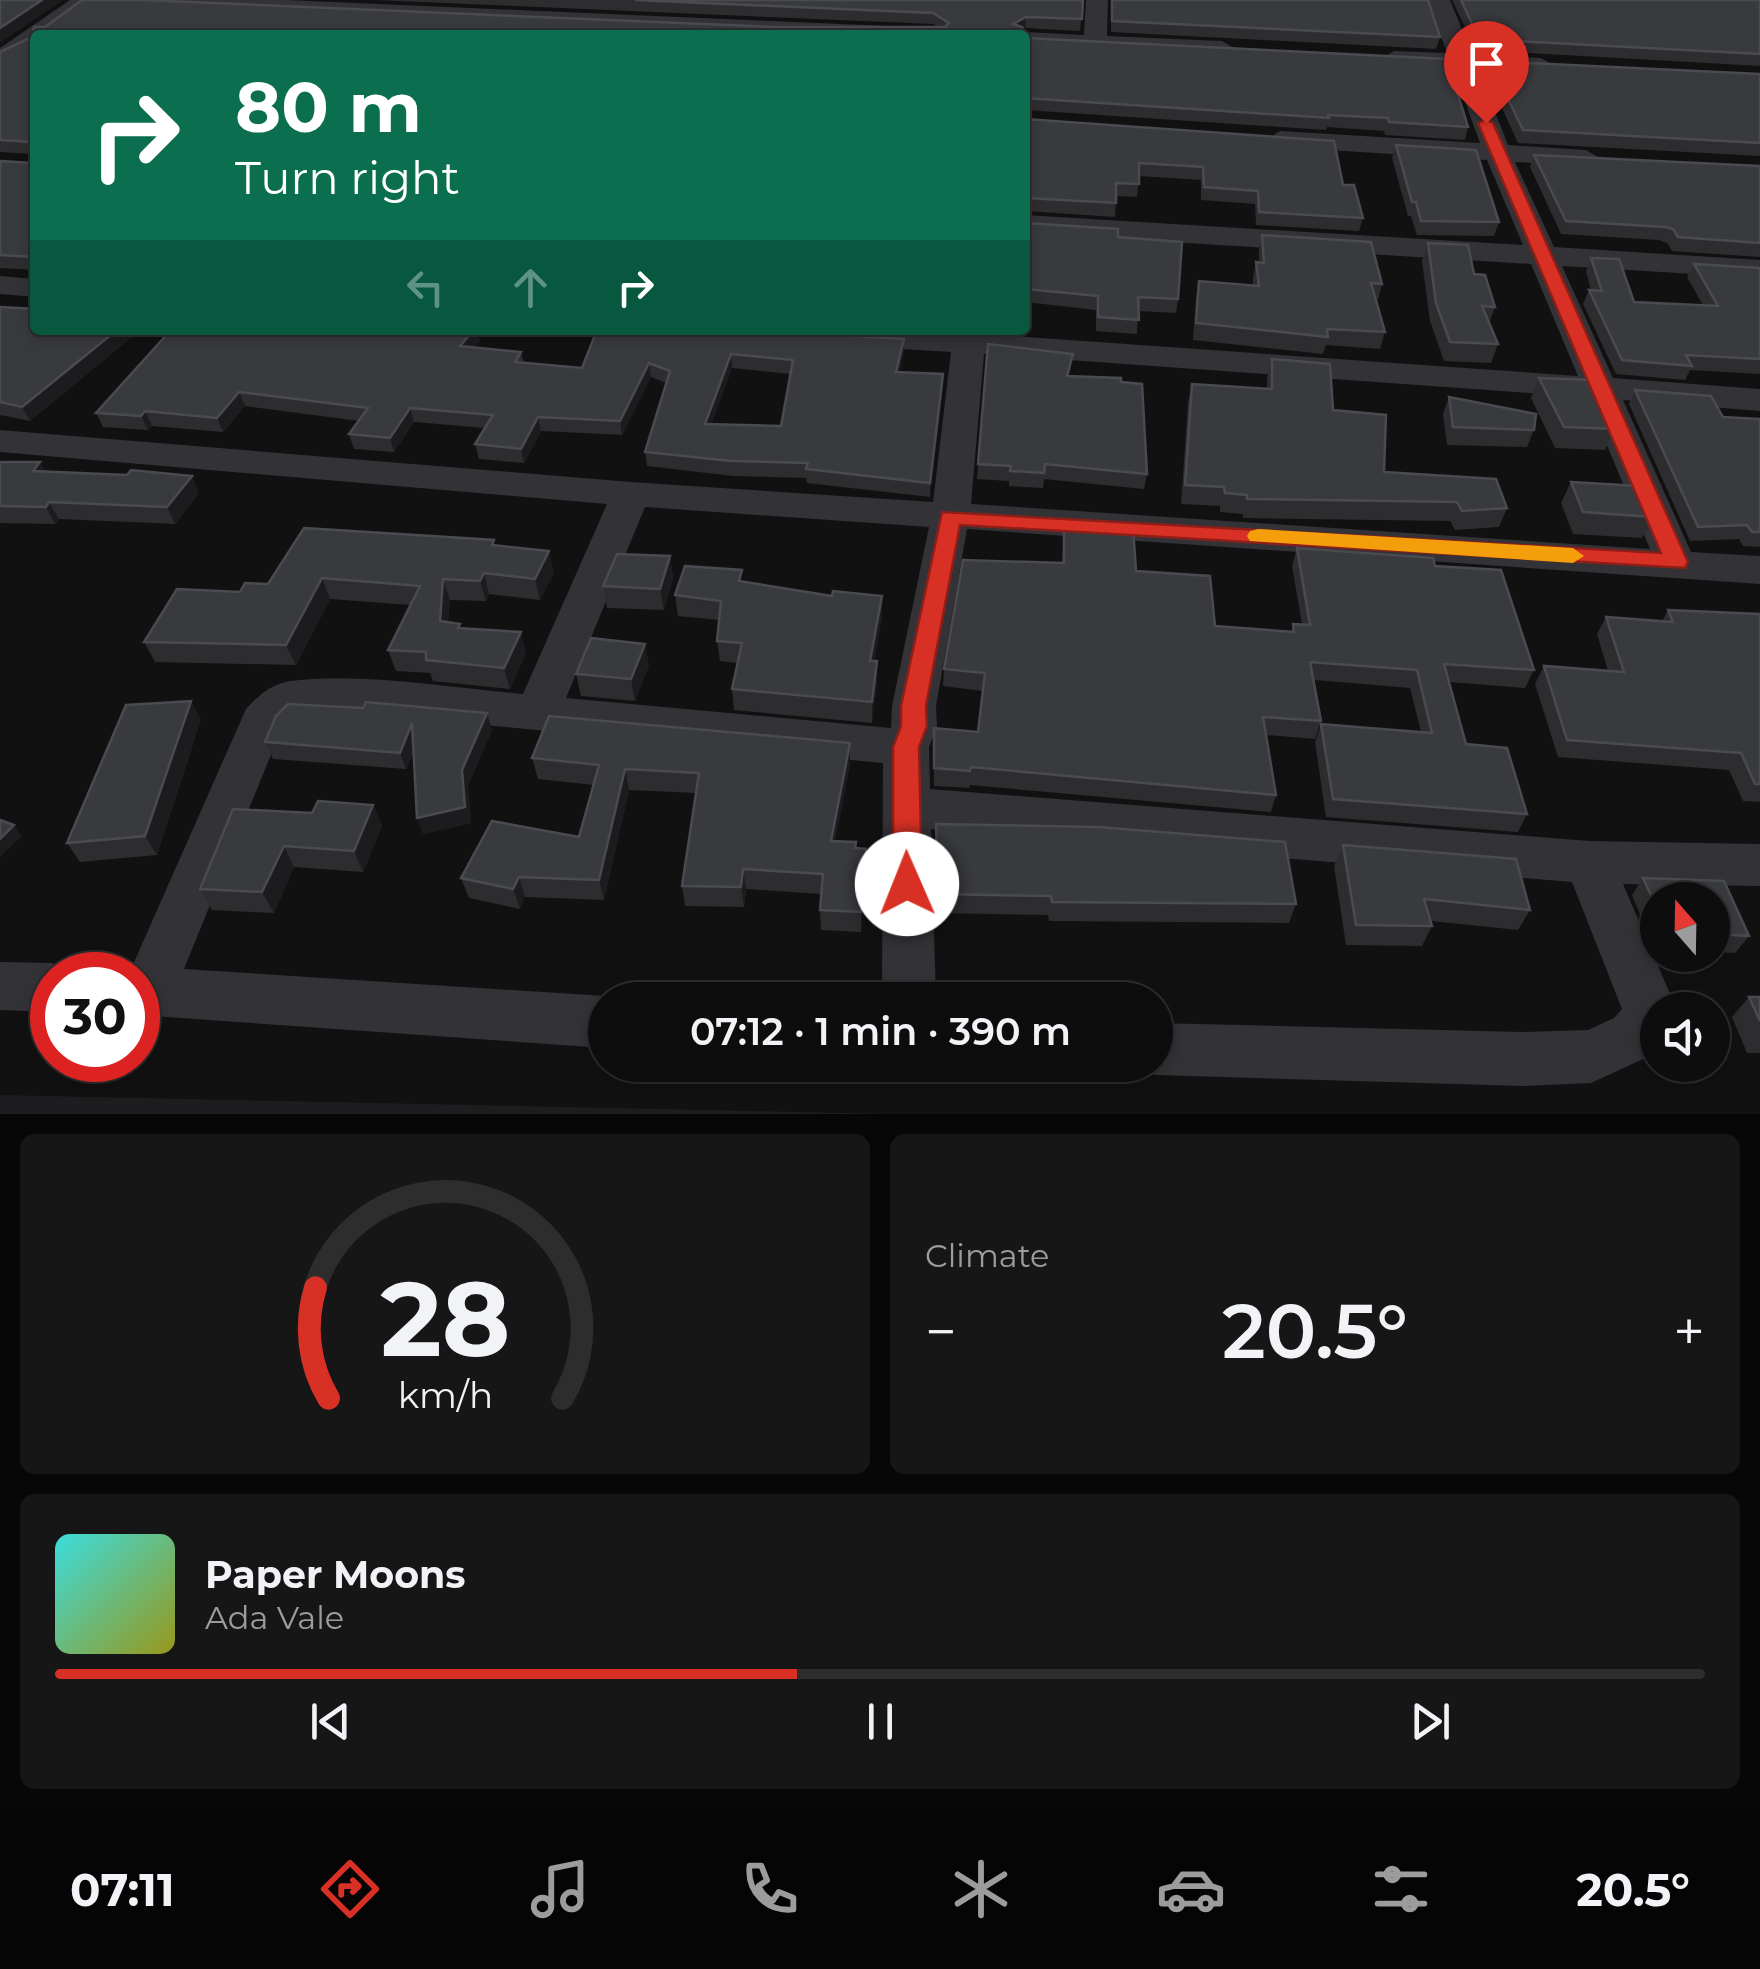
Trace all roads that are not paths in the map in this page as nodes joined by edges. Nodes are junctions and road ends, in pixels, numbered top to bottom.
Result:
1 (85, 0) edge
2 (132, 0) edge
3 (628, 0) edge
4 (726, 0) edge
5 (1097, 0) edge
6 (1439, 0) edge
7 (223, 2) edge
8 (396, 5) edge
9 (612, 21) junction
10 (713, 24) junction
11 (50, 30) edge
12 (833, 30) edge
13 (1030, 39) edge
14 (1095, 41) junction
15 (30, 47) edge
16 (1249, 50) edge
17 (1365, 56) edge
18 (1461, 62) junction
19 (1561, 66) edge
20 (6, 67) edge
21 (1261, 138) edge
22 (1498, 154) junction
23 (1610, 160) edge
24 (1030, 224) edge
25 (1543, 256) junction
26 (1760, 269) edge
27 (0, 285) edge
28 (30, 288) edge
29 (934, 335) edge
30 (970, 336) edge
31 (1600, 388) junction
32 (1760, 400) edge
33 (0, 441) edge
34 (630, 494) junction
35 (950, 517) junction
36 (1676, 562) junction
37 (1760, 570) edge
38 (538, 711) junction
39 (906, 747) junction
40 (906, 807) junction
41 (1590, 862) junction
42 (1760, 864) edge
43 (160, 953) edge
44 (909, 982) edge
45 (0, 986) edge
46 (30, 987) edge
47 (160, 993) edge
48 (588, 1021) edge
49 (1173, 1049) edge

1 - 11 street
2 - 7 street
3 - 9 street
4 - 10 street
5 - 14 street
6 - 18 street
7 - 8 street
8 - 9 street
9 - 10 street
10 - 12 street
13 - 14 street
14 - 16 street
15 - 20 street
17 - 18 street
18 - 19 street
18 - 22 street
21 - 22 street
22 - 23 street
22 - 25 street
24 - 25 street
25 - 26 street
25 - 31 street
27 - 28 street
29 - 30 street
30 - 31 street
30 - 35 street
31 - 32 street
31 - 36 street
33 - 34 street
34 - 35 street
34 - 38 street
35 - 36 street
35 - 39 street
36 - 37 street
38 - 39 street
38 - 43 street
39 - 40 street
40 - 41 street
40 - 44 street
41 - 42 street
41 - 49 street
45 - 46 street
47 - 48 street

